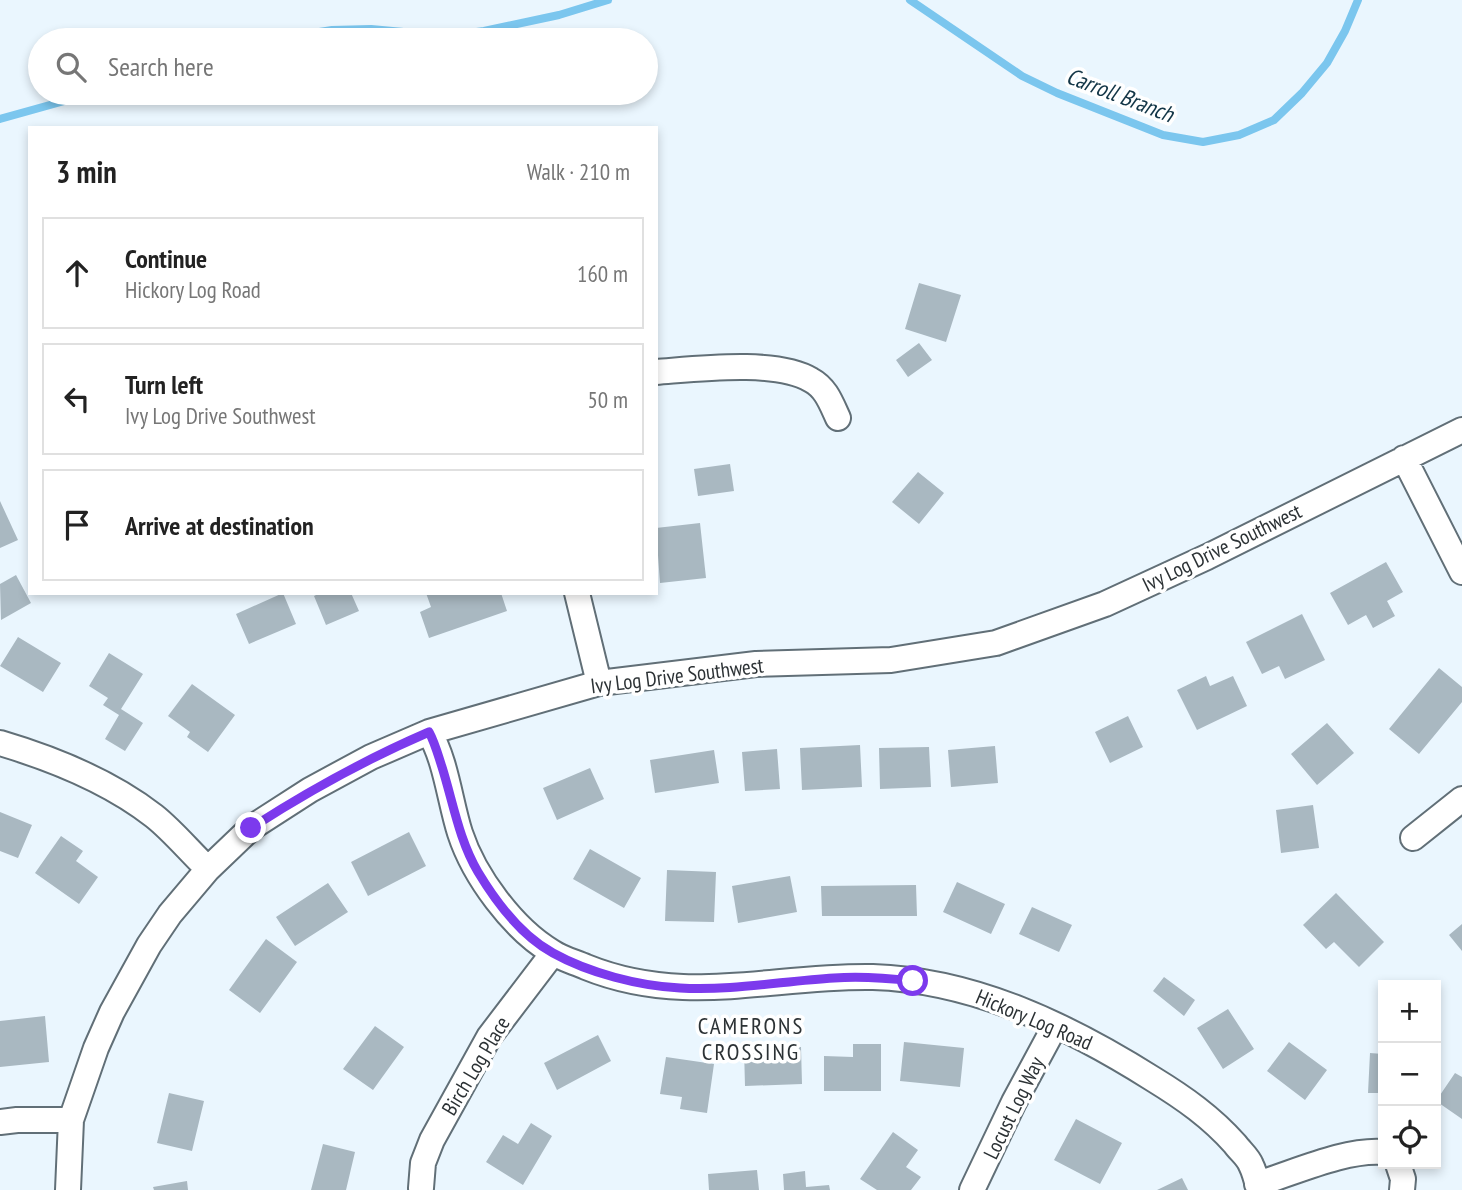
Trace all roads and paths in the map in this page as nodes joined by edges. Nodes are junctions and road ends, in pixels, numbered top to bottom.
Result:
1 (658, 372) edge
2 (838, 418) dead end
3 (1462, 430) edge
4 (1404, 458) junction
5 (1462, 572) edge
6 (577, 595) edge
7 (599, 683) junction
8 (429, 732) junction
9 (0, 743) edge
10 (1462, 799) edge
11 (1413, 838) dead end
12 (208, 869) junction
13 (553, 953) junction
14 (1055, 1026) junction
15 (71, 1120) junction
16 (0, 1122) edge
17 (1378, 1152) edge
18 (1400, 1169) edge
19 (1258, 1187) edge
20 (422, 1189) edge
21 (68, 1190) edge
22 (972, 1190) edge
23 (1402, 1190) edge

1 - 2 street
3 - 4 street, Ivy Log Drive Southwest
4 - 5 street
4 - 7 street, Ivy Log Drive Southwest
6 - 7 street
7 - 8 street, Ivy Log Drive Southwest
8 - 12 street, Ivy Log Drive Southwest
8 - 13 street, Hickory Log Road
9 - 12 street
10 - 11 street
12 - 15 street, Ivy Log Drive Southwest
13 - 14 street, Hickory Log Road
13 - 20 street, Birch Log Place
14 - 19 street, Hickory Log Road
14 - 22 street, Locust Log Way
15 - 16 street
15 - 21 street, Ivy Log Drive Southwest
17 - 19 street
18 - 23 street

